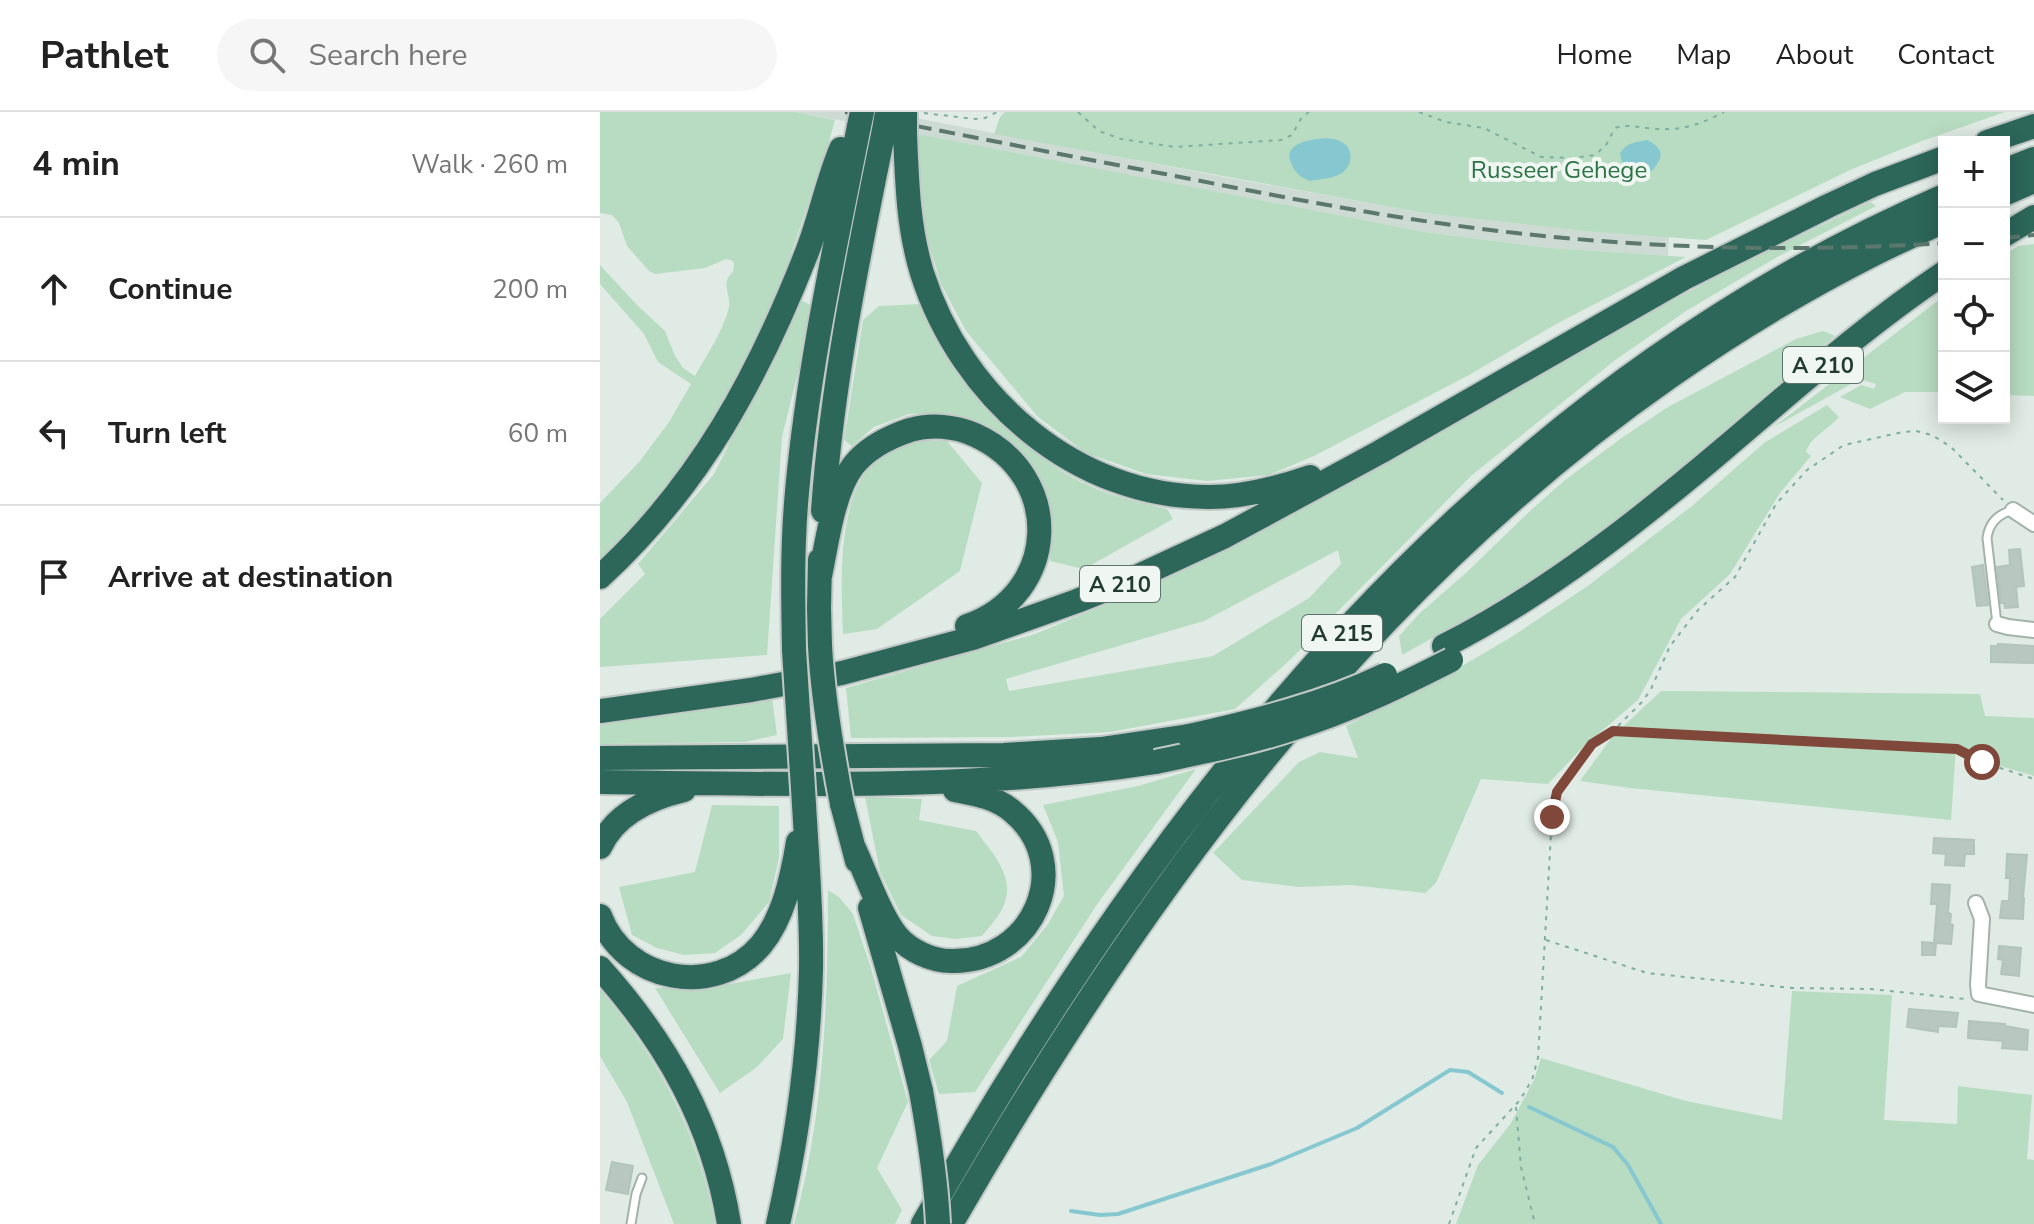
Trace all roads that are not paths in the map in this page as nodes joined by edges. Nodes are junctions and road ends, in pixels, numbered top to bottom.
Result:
1 (858, 119) edge
2 (895, 122) edge
3 (2034, 126) edge
4 (2005, 136) edge
5 (2034, 159) edge
6 (1938, 160) edge
7 (2010, 169) edge
8 (2034, 181) edge
9 (2010, 191) edge
10 (1938, 199) edge
11 (2034, 217) edge
12 (1938, 224) edge
13 (2010, 231) edge
14 (1938, 277) edge
15 (1380, 452) junction
16 (2013, 510) joint
17 (2034, 524) edge
18 (820, 576) junction
19 (600, 577) edge
20 (1997, 624) joint
21 (2034, 630) edge
22 (1448, 653) junction
23 (842, 673) junction
24 (600, 711) edge
25 (600, 758) edge
26 (600, 782) edge
27 (885, 782) junction
28 (720, 783) junction
29 (804, 804) junction
30 (600, 847) edge
31 (854, 848) junction
32 (1976, 903) dead end
33 (600, 916) edge
34 (600, 968) edge
35 (2034, 1005) edge
36 (642, 1178) dead end
37 (631, 1224) edge
38 (729, 1224) edge
39 (778, 1224) edge
40 (923, 1224) edge
41 (938, 1224) edge
42 (951, 1224) edge

1 - 19 highway
1 - 29 highway, bridge
2 - 15 highway
2 - 18 highway
3 - 4 highway
5 - 7 highway
6 - 15 highway, A 210
8 - 9 highway
10 - 40 highway, A 215
11 - 13 highway
12 - 42 highway, A 215
14 - 22 highway, A 210
15 - 23 highway, A 210
16 - 17 street
16 - 20 lane
18 - 23 highway
18 - 31 highway, bridge
20 - 21 street
22 - 25 highway, bridge
22 - 27 highway, bridge
23 - 24 highway, A 210
26 - 28 highway
27 - 28 highway
27 - 31 highway
28 - 30 highway
29 - 33 highway
29 - 39 highway
31 - 41 highway, bridge
32 - 35 street
34 - 38 highway
36 - 37 lane

